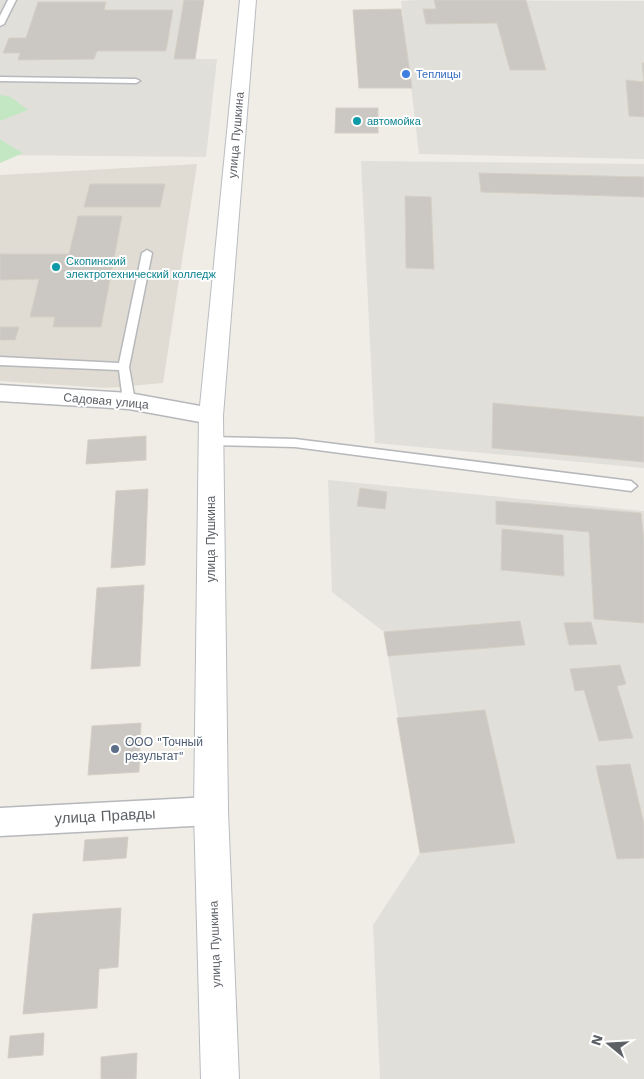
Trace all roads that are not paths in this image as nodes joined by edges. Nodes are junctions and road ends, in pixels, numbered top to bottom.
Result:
1 (12, 0) edge
2 (248, 0) edge
3 (0, 24) edge
4 (0, 79) edge
5 (136, 81) dead end
6 (147, 253) dead end
7 (0, 361) edge
8 (124, 367) junction
9 (0, 393) edge
10 (129, 401) junction
11 (211, 429) junction
12 (631, 486) dead end
13 (211, 810) junction
14 (0, 822) edge
15 (220, 1079) edge

1 - 3 lane
2 - 11 main road, улица Пушкина
4 - 5 lane
6 - 8 lane
7 - 8 lane
8 - 10 lane
9 - 10 street, Садовая улица
10 - 11 street, Садовая улица
11 - 12 lane
11 - 13 main road, улица Пушкина
13 - 14 street, улица Правды
13 - 15 main road, улица Пушкина

